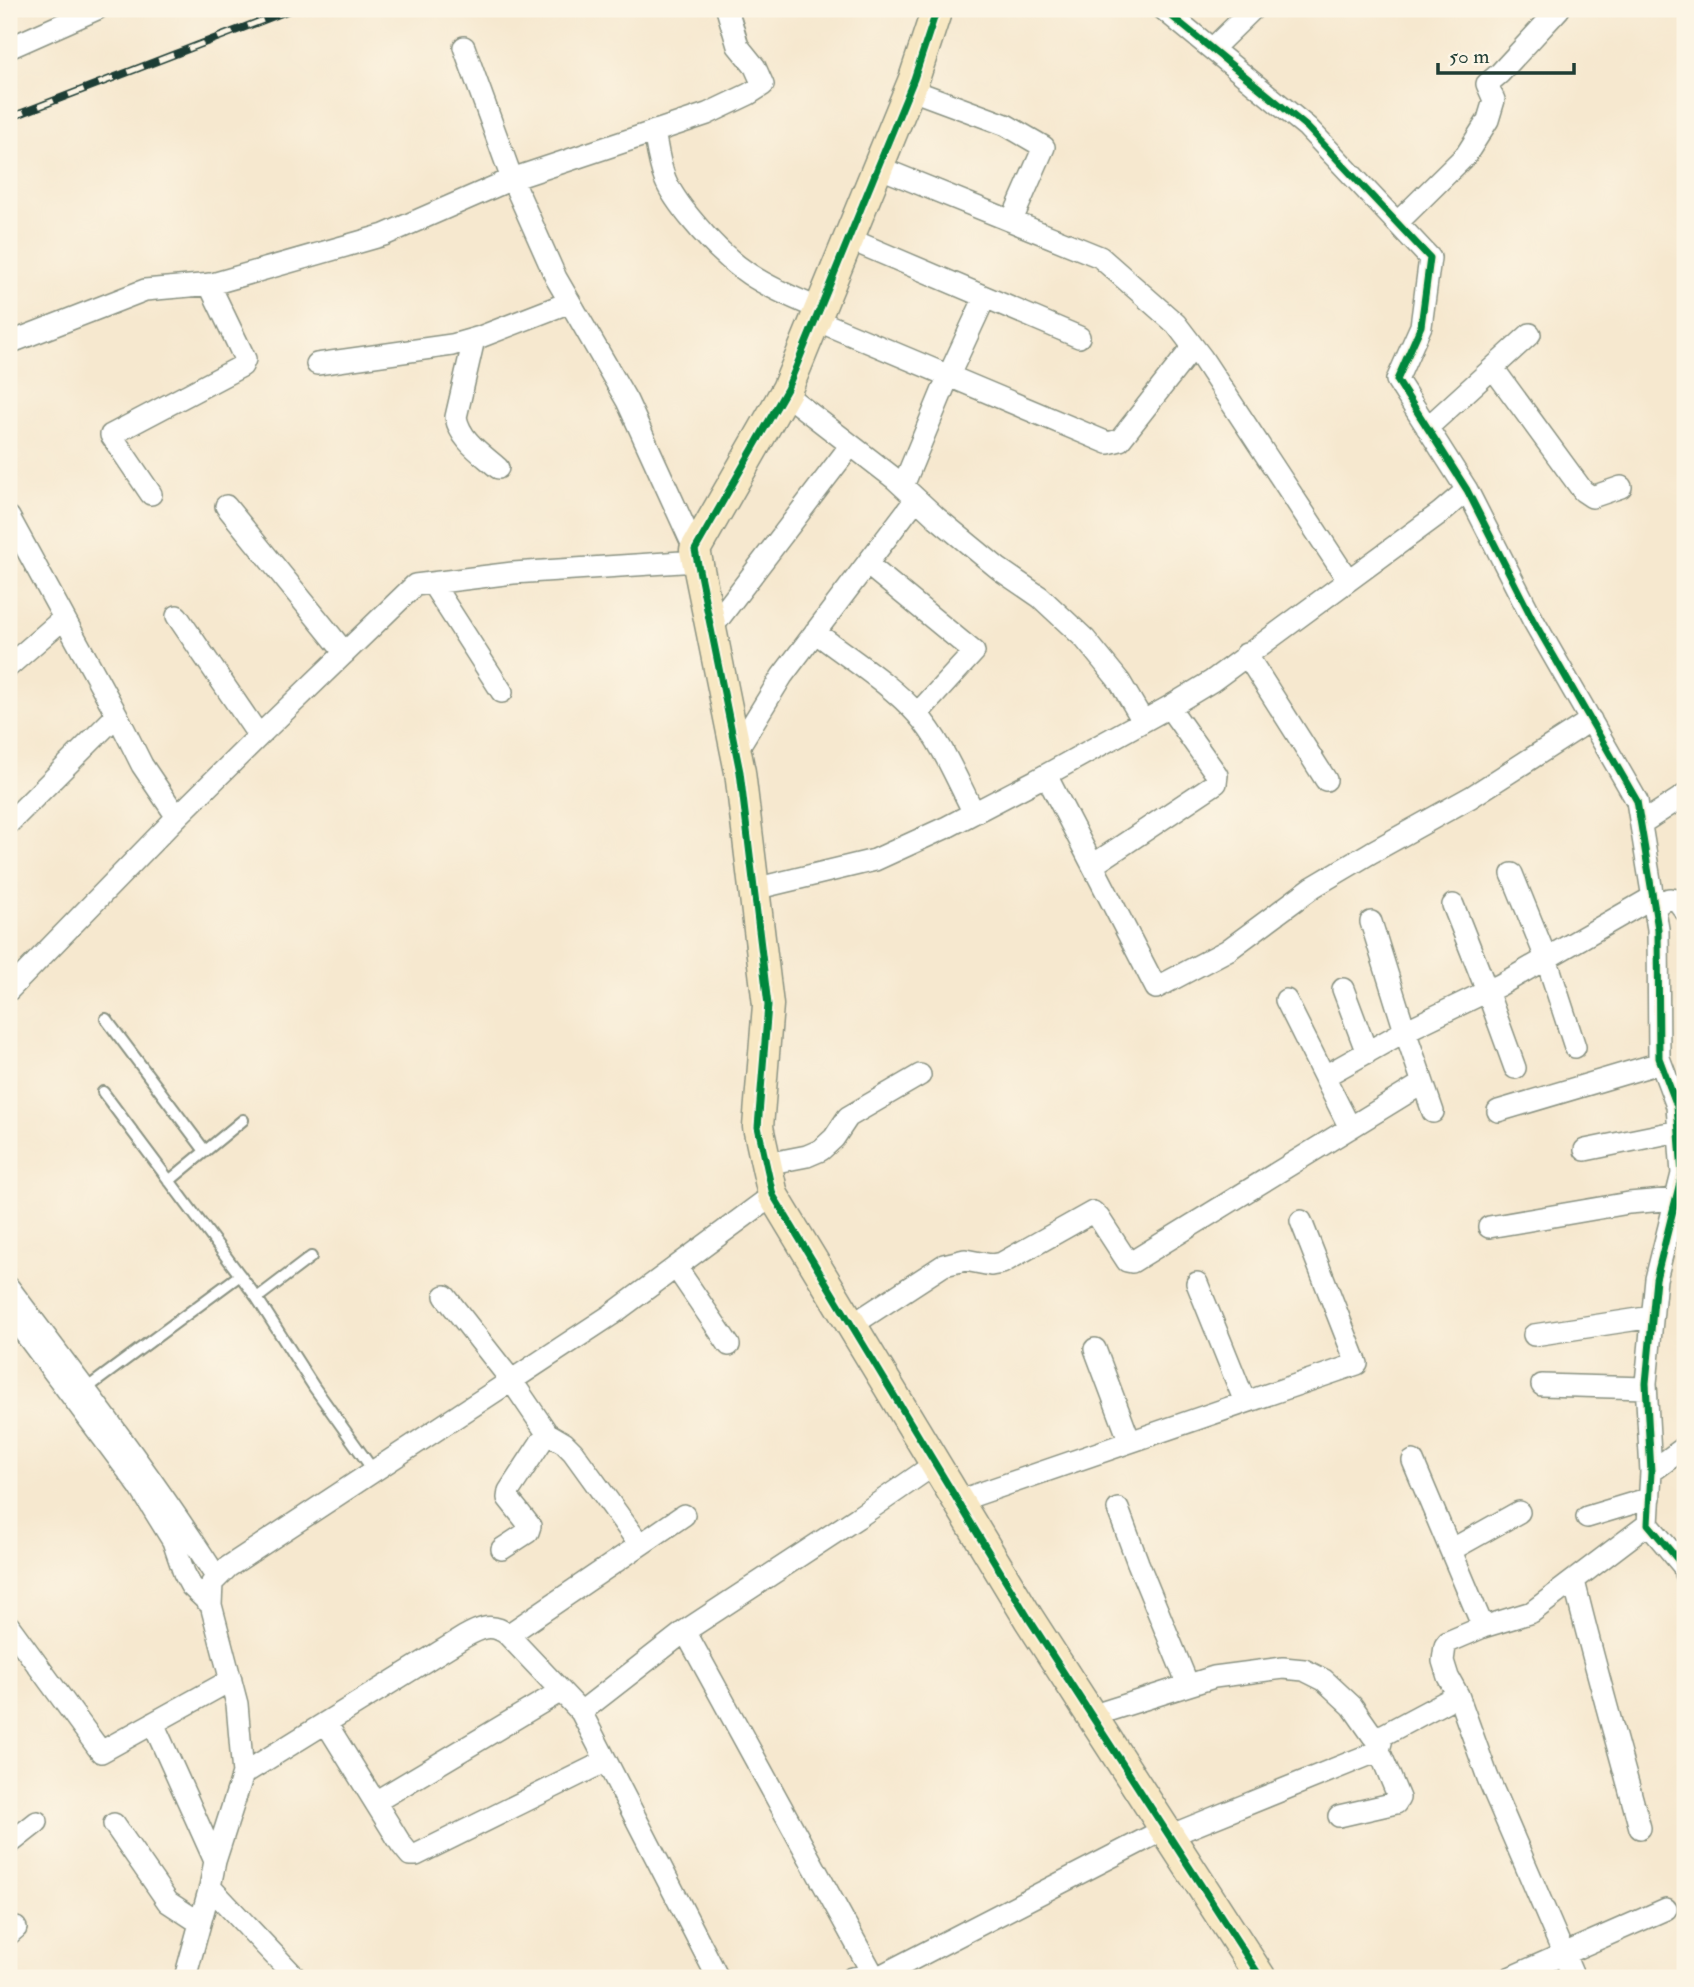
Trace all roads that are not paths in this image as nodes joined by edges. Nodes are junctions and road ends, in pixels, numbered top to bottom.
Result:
1 (97, 9) edge
2 (727, 9) edge
3 (937, 9) edge
4 (1163, 9) edge
5 (1253, 9) edge
6 (1559, 9) edge
7 (464, 47) dead end
8 (9, 48) edge
9 (1212, 48) junction
10 (909, 89) junction
11 (654, 131) junction
12 (878, 167) junction
13 (512, 179) junction
14 (1012, 220) junction
15 (1397, 223) junction
16 (849, 239) junction
17 (209, 284) junction
18 (985, 297) junction
19 (570, 302) junction
20 (818, 315) junction
21 (1530, 334) dead end
22 (1079, 337) dead end
23 (474, 339) junction
24 (9, 343) edge
25 (1193, 347) junction
26 (317, 364) dead end
27 (1493, 368) junction
28 (949, 375) junction
29 (785, 394) junction
30 (1427, 428) junction
31 (851, 445) junction
32 (498, 468) dead end
33 (1621, 487) dead end
34 (1467, 490) junction
35 (909, 492) junction
36 (151, 494) dead end
37 (226, 506) dead end
38 (11, 526) edge
39 (696, 556) junction
40 (867, 564) junction
41 (1348, 580) junction
42 (432, 583) junction
43 (177, 616) dead end
44 (64, 618) junction
45 (711, 629) junction
46 (815, 632) junction
47 (345, 653) junction
48 (1246, 654) junction
49 (9, 666) edge
50 (502, 692) dead end
51 (1169, 707) junction
52 (917, 714) junction
53 (117, 715) junction
54 (1591, 720) junction
55 (1143, 721) junction
56 (259, 736) junction
57 (736, 751) junction
58 (1046, 775) junction
59 (1326, 780) dead end
60 (1685, 795) edge
61 (974, 813) junction
62 (177, 817) junction
63 (9, 823) edge
64 (1642, 823) junction
65 (1093, 865) junction
66 (1512, 874) dead end
67 (754, 889) junction
68 (1653, 901) junction
69 (1452, 905) dead end
70 (1685, 911) edge
71 (1371, 922) dead end
72 (1546, 958) junction
73 (1343, 989) dead end
74 (9, 990) edge
75 (1487, 991) junction
76 (1286, 1000) dead end
77 (106, 1019) dead end
78 (1405, 1031) junction
79 (1575, 1046) dead end
80 (1367, 1053) junction
81 (1660, 1063) junction
82 (1516, 1068) dead end
83 (920, 1075) dead end
84 (1325, 1076) junction
85 (1423, 1083) junction
86 (103, 1092) dead end
87 (1498, 1111) dead end
88 (1433, 1112) dead end
89 (243, 1120) dead end
90 (1350, 1128) junction
91 (1679, 1131) junction
92 (1585, 1150) dead end
93 (205, 1151) junction
94 (766, 1164) junction
95 (169, 1181) junction
96 (773, 1195) junction
97 (1676, 1199) junction
98 (1301, 1221) dead end
99 (1489, 1227) dead end
100 (311, 1257) dead end
101 (676, 1267) junction
102 (240, 1275) junction
103 (1197, 1283) dead end
104 (9, 1287) edge
105 (444, 1296) dead end
106 (257, 1298) junction
107 (9, 1312) edge
108 (1652, 1317) junction
109 (852, 1325) junction
110 (1534, 1335) dead end
111 (729, 1345) dead end
112 (1096, 1349) dead end
113 (511, 1380) junction
114 (1542, 1385) dead end
115 (1646, 1388) junction
116 (87, 1390) junction
117 (1245, 1402) junction
118 (547, 1433) junction
119 (1130, 1442) junction
120 (1685, 1447) edge
121 (1413, 1461) dead end
122 (935, 1464) junction
123 (373, 1470) junction
124 (1651, 1472) junction
125 (1650, 1498) junction
126 (958, 1501) junction
127 (1118, 1509) dead end
128 (1518, 1512) dead end
129 (684, 1515) dead end
130 (1587, 1517) dead end
131 (1648, 1524) junction
132 (635, 1538) dead end
133 (502, 1549) dead end
134 (1451, 1550) junction
135 (1685, 1574) edge
136 (217, 1578) junction
137 (1574, 1581) junction
138 (211, 1605) junction
139 (9, 1626) edge
140 (1483, 1627) junction
141 (685, 1631) junction
142 (508, 1635) junction
143 (16, 1650) edge
144 (231, 1680) junction
145 (1188, 1685) junction
146 (561, 1691) junction
147 (1458, 1695) junction
148 (581, 1712) junction
149 (1091, 1716) junction
150 (153, 1723) junction
151 (326, 1723) junction
152 (1381, 1743) junction
153 (606, 1761) junction
154 (243, 1774) junction
155 (375, 1802) junction
156 (1339, 1816) dead end
157 (37, 1822) dead end
158 (114, 1824) dead end
159 (1640, 1828) dead end
160 (1167, 1832) junction
161 (9, 1844) edge
162 (215, 1861) junction
163 (210, 1887) junction
164 (1665, 1909) dead end
165 (200, 1923) junction
166 (1562, 1954) junction
167 (875, 1977) edge
168 (185, 1978) edge
169 (296, 1978) edge
170 (718, 1978) edge
171 (852, 1978) edge
172 (1261, 1978) edge
173 (1509, 1978) edge
174 (1574, 1978) edge

1 - 8 street
2 - 11 street
3 - 10 street
4 - 9 street
5 - 9 street
6 - 15 street
7 - 13 street
9 - 15 street
10 - 12 street
10 - 14 street
11 - 13 street
11 - 20 street
12 - 14 street
12 - 16 street
13 - 17 street
13 - 19 street
14 - 25 street
15 - 30 street
16 - 18 street
16 - 20 street
17 - 24 street
17 - 36 street
18 - 22 street
18 - 28 street
19 - 23 street
19 - 39 street
20 - 28 street
20 - 29 street
21 - 27 street
23 - 26 street
23 - 32 street
25 - 28 street
25 - 41 street
27 - 30 street
27 - 33 street
28 - 35 street
29 - 31 street
29 - 39 street
30 - 34 street
31 - 35 street
31 - 45 street
34 - 41 street
34 - 54 street
35 - 40 street
35 - 55 street
37 - 47 street
38 - 44 street
39 - 42 street
39 - 45 street
40 - 46 street
40 - 52 street
41 - 48 street
42 - 47 street
42 - 50 street
43 - 56 street
44 - 49 street
44 - 53 street
45 - 57 street
46 - 52 street
46 - 57 street
47 - 56 street
48 - 51 street
48 - 59 street
51 - 55 street
51 - 65 street
52 - 61 street
53 - 62 street
53 - 63 street
54 - 64 street
54 - 65 street
55 - 58 street
56 - 62 street
57 - 67 street
58 - 61 street
58 - 65 street
60 - 64 street
61 - 67 street
62 - 74 street
64 - 68 street
66 - 72 street
67 - 94 street
68 - 70 street
68 - 72 street
68 - 81 street
69 - 75 street
71 - 78 street
72 - 75 street
72 - 79 street
73 - 80 street
75 - 78 street
75 - 82 street
76 - 84 street
77 - 93 lane
78 - 80 street
78 - 85 street
80 - 84 street
81 - 87 street
81 - 91 street
83 - 94 street
84 - 90 street
85 - 88 street
85 - 90 street
86 - 95 lane
89 - 93 lane
90 - 109 street
91 - 92 street
91 - 97 street
93 - 95 lane
94 - 96 street
95 - 102 lane
96 - 101 street
96 - 109 street
97 - 99 street
97 - 108 street
98 - 117 street
100 - 106 lane
101 - 111 street
101 - 113 street
102 - 106 lane
102 - 116 lane
103 - 117 street
104 - 116 street
105 - 113 street
106 - 123 lane
107 - 138 street
108 - 110 street
108 - 115 street
109 - 122 street
112 - 119 street
113 - 118 street
113 - 123 street
114 - 115 street
115 - 124 street
116 - 136 street
117 - 119 street
118 - 132 street
118 - 133 street
119 - 126 street
120 - 124 street
121 - 134 street
122 - 126 street
122 - 141 street
123 - 136 street
124 - 125 street
125 - 130 street
125 - 131 street
126 - 149 street
127 - 145 street
128 - 134 street
129 - 142 street
131 - 135 street
131 - 137 street
134 - 140 street
136 - 138 street
137 - 140 street
137 - 159 street
138 - 144 street
139 - 143 street
140 - 147 street
141 - 148 street
141 - 167 street
142 - 146 street
142 - 151 street
143 - 150 street
144 - 150 street
144 - 154 street
145 - 149 street
145 - 152 street
146 - 148 street
146 - 155 street
147 - 152 street
147 - 166 street
148 - 153 street
149 - 160 street
150 - 162 street
151 - 154 street
151 - 155 street
152 - 156 street
152 - 160 street
153 - 155 street
153 - 170 street
154 - 162 street
157 - 161 street
158 - 165 street
160 - 167 street
160 - 172 street
162 - 163 street
163 - 165 street
163 - 169 street
164 - 166 street
165 - 168 street
166 - 173 street
166 - 174 street
167 - 171 street

